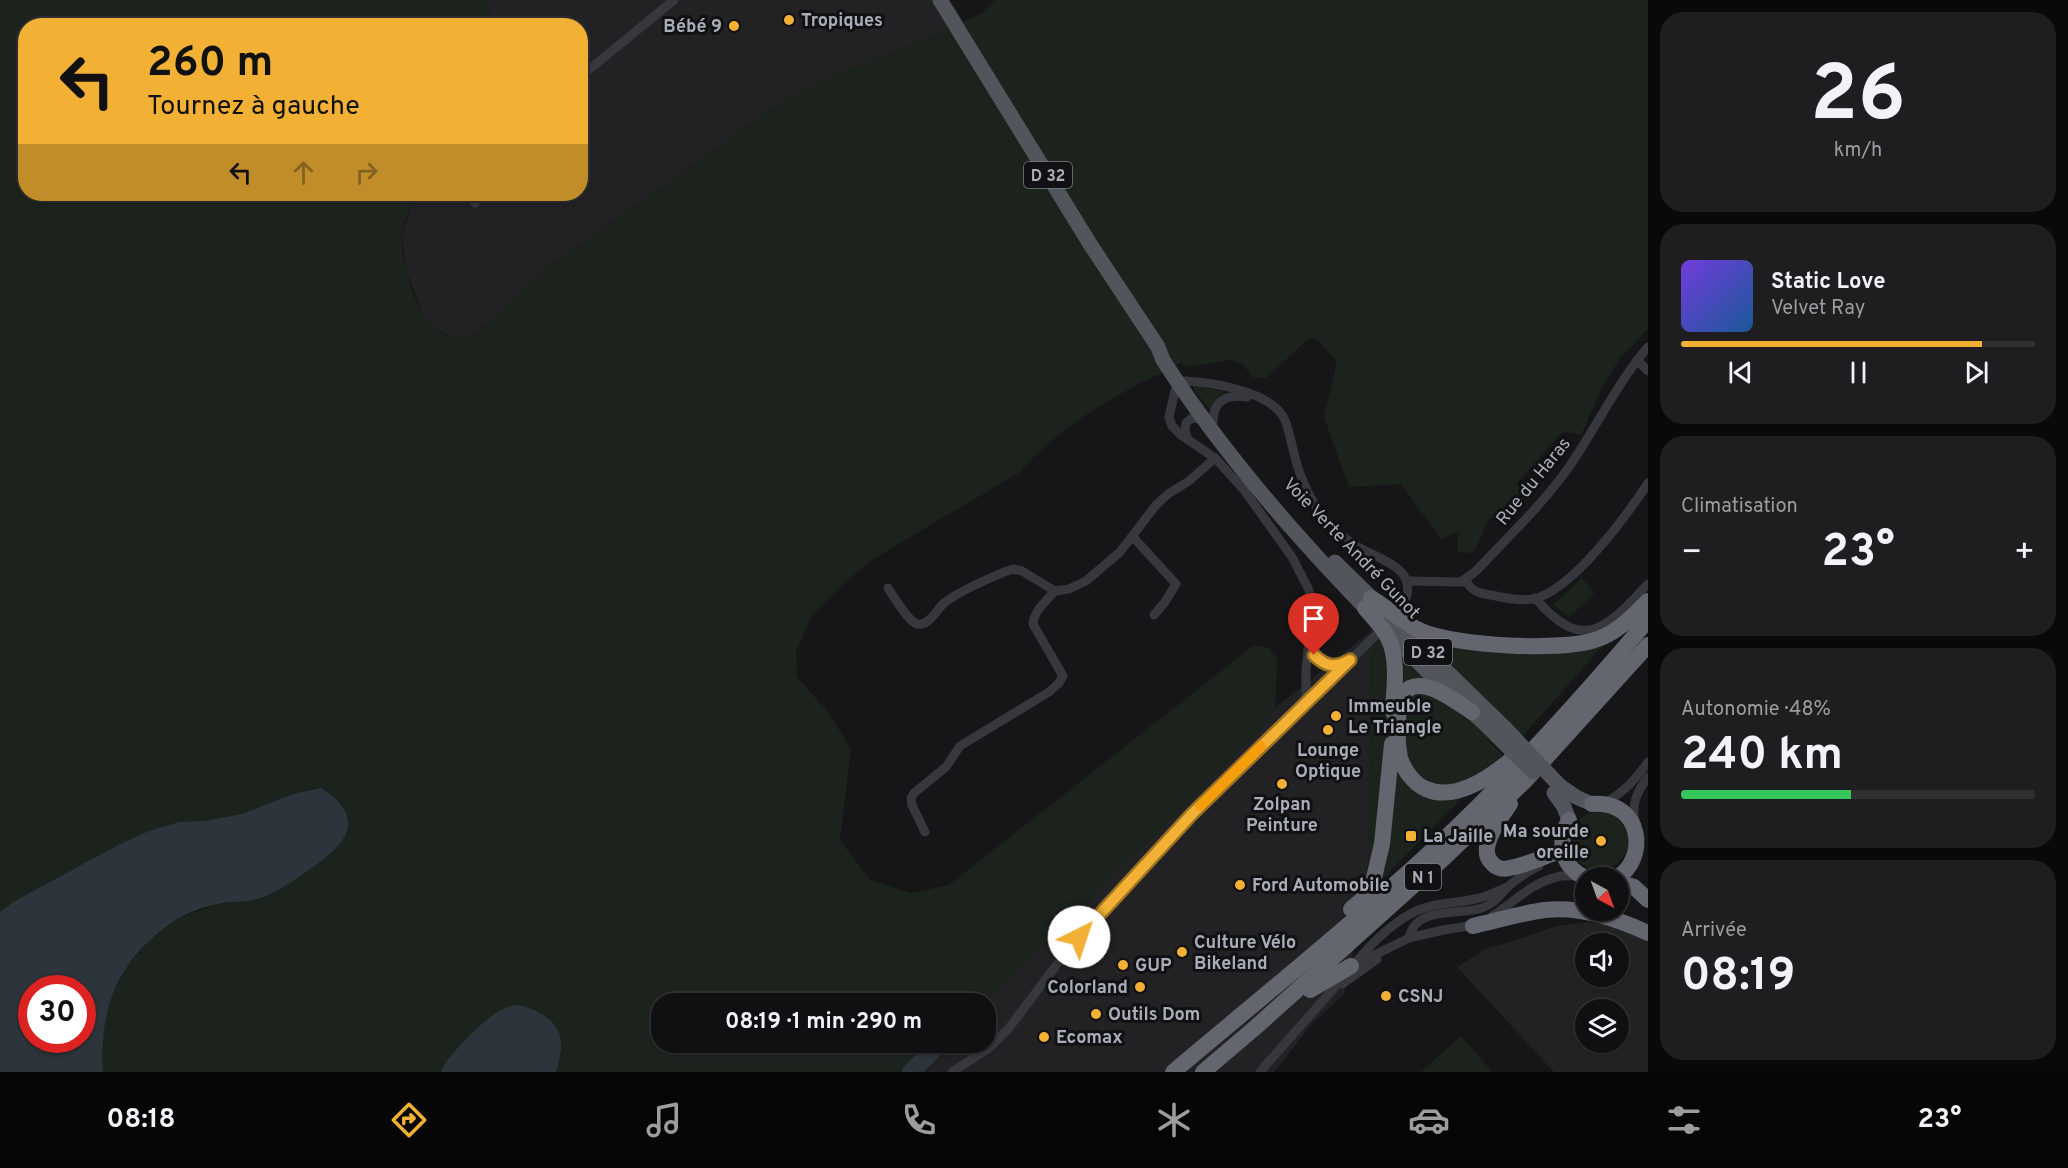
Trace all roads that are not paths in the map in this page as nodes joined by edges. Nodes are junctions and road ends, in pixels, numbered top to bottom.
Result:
1 (674, 0) edge
2 (940, 0) edge
3 (588, 70) edge
4 (1648, 347) edge
5 (1637, 360) junction
6 (1648, 371) edge
7 (1180, 382) junction
8 (1259, 399) junction
9 (1208, 421) junction
10 (1188, 440) junction
11 (1223, 450) junction
12 (1648, 483) edge
13 (1133, 537) junction
14 (1466, 580) junction
15 (1408, 581) junction
16 (1648, 584) edge
17 (888, 588) dead end
18 (1055, 591) junction
19 (1534, 598) junction
20 (1648, 601) edge
21 (1368, 603) junction
22 (1648, 608) edge
23 (1401, 609) dead end
24 (1154, 615) dead end
25 (1648, 620) edge
26 (1375, 636) dead end
27 (1648, 645) edge
28 (1308, 649) junction
29 (1350, 660) junction
30 (1306, 701) junction
31 (1472, 712) junction
32 (1500, 731) junction
33 (1648, 762) edge
34 (1648, 777) edge
35 (1525, 781) junction
36 (1557, 789) junction
37 (1598, 804) junction
38 (1569, 820) joint
39 (1635, 823) junction
40 (925, 832) dead end
41 (1639, 848) junction
42 (1558, 850) junction
43 (1648, 866) edge
44 (1575, 869) edge
45 (1629, 869) edge
46 (1575, 877) edge
47 (1629, 885) edge
48 (1509, 886) junction
49 (1648, 900) edge
50 (1455, 911) junction
51 (1473, 926) junction
52 (1443, 930) junction
53 (1648, 933) edge
54 (1409, 938) junction
55 (1399, 943) junction
56 (1351, 966) junction
57 (1332, 990) junction
58 (1246, 1010) junction
59 (1257, 1026) junction
60 (952, 1072) edge
61 (1173, 1072) edge
62 (1203, 1072) edge
63 (1260, 1072) edge

1 - 3 street
2 - 7 main road, Voie Verte André Gunot / D 32
4 - 5 street, Rue du Haras
5 - 6 street
5 - 14 street, Rue du Haras
7 - 8 street
7 - 9 main road, Voie Verte André Gunot / D 32
7 - 10 street
8 - 9 street
8 - 15 street
9 - 10 street
9 - 11 main road, Voie Verte André Gunot / D 32
10 - 11 street
11 - 13 street
11 - 21 main road, Voie Verte André Gunot / D 32
11 - 28 street
12 - 19 street
13 - 18 street
13 - 24 street
14 - 15 street
14 - 19 street
15 - 23 street
16 - 19 street
17 - 18 street
18 - 40 street
20 - 21 highway
21 - 31 main road, Voie Verte André Gunot / D 32
21 - 32 main road, Voie Verte André Gunot / D 32
21 - 58 highway
22 - 31 highway
25 - 58 highway, N 1
26 - 29 street
27 - 35 highway, N 1
28 - 29 street
28 - 30 street
29 - 30 street
30 - 60 street
31 - 32 main road, Voie Verte André Gunot / D 32
32 - 36 main road, Voie Verte André Gunot / D 32, bridge
33 - 37 street
34 - 39 street
35 - 42 highway
35 - 59 highway, N 1
36 - 37 main road, Voie Verte André Gunot / D 32
36 - 38 main road, Voie Verte André Gunot / D 32
37 - 39 highway
38 - 42 highway
39 - 41 highway
41 - 43 highway
41 - 45 highway
42 - 44 highway
42 - 48 street
46 - 51 street
47 - 49 highway
48 - 50 street
48 - 56 street
50 - 52 street
50 - 54 street
51 - 52 street
51 - 53 highway
52 - 54 street
54 - 55 street
55 - 56 street
55 - 57 street
56 - 57 street
56 - 59 highway
57 - 63 street
58 - 61 highway, N 1
59 - 62 highway, N 1

